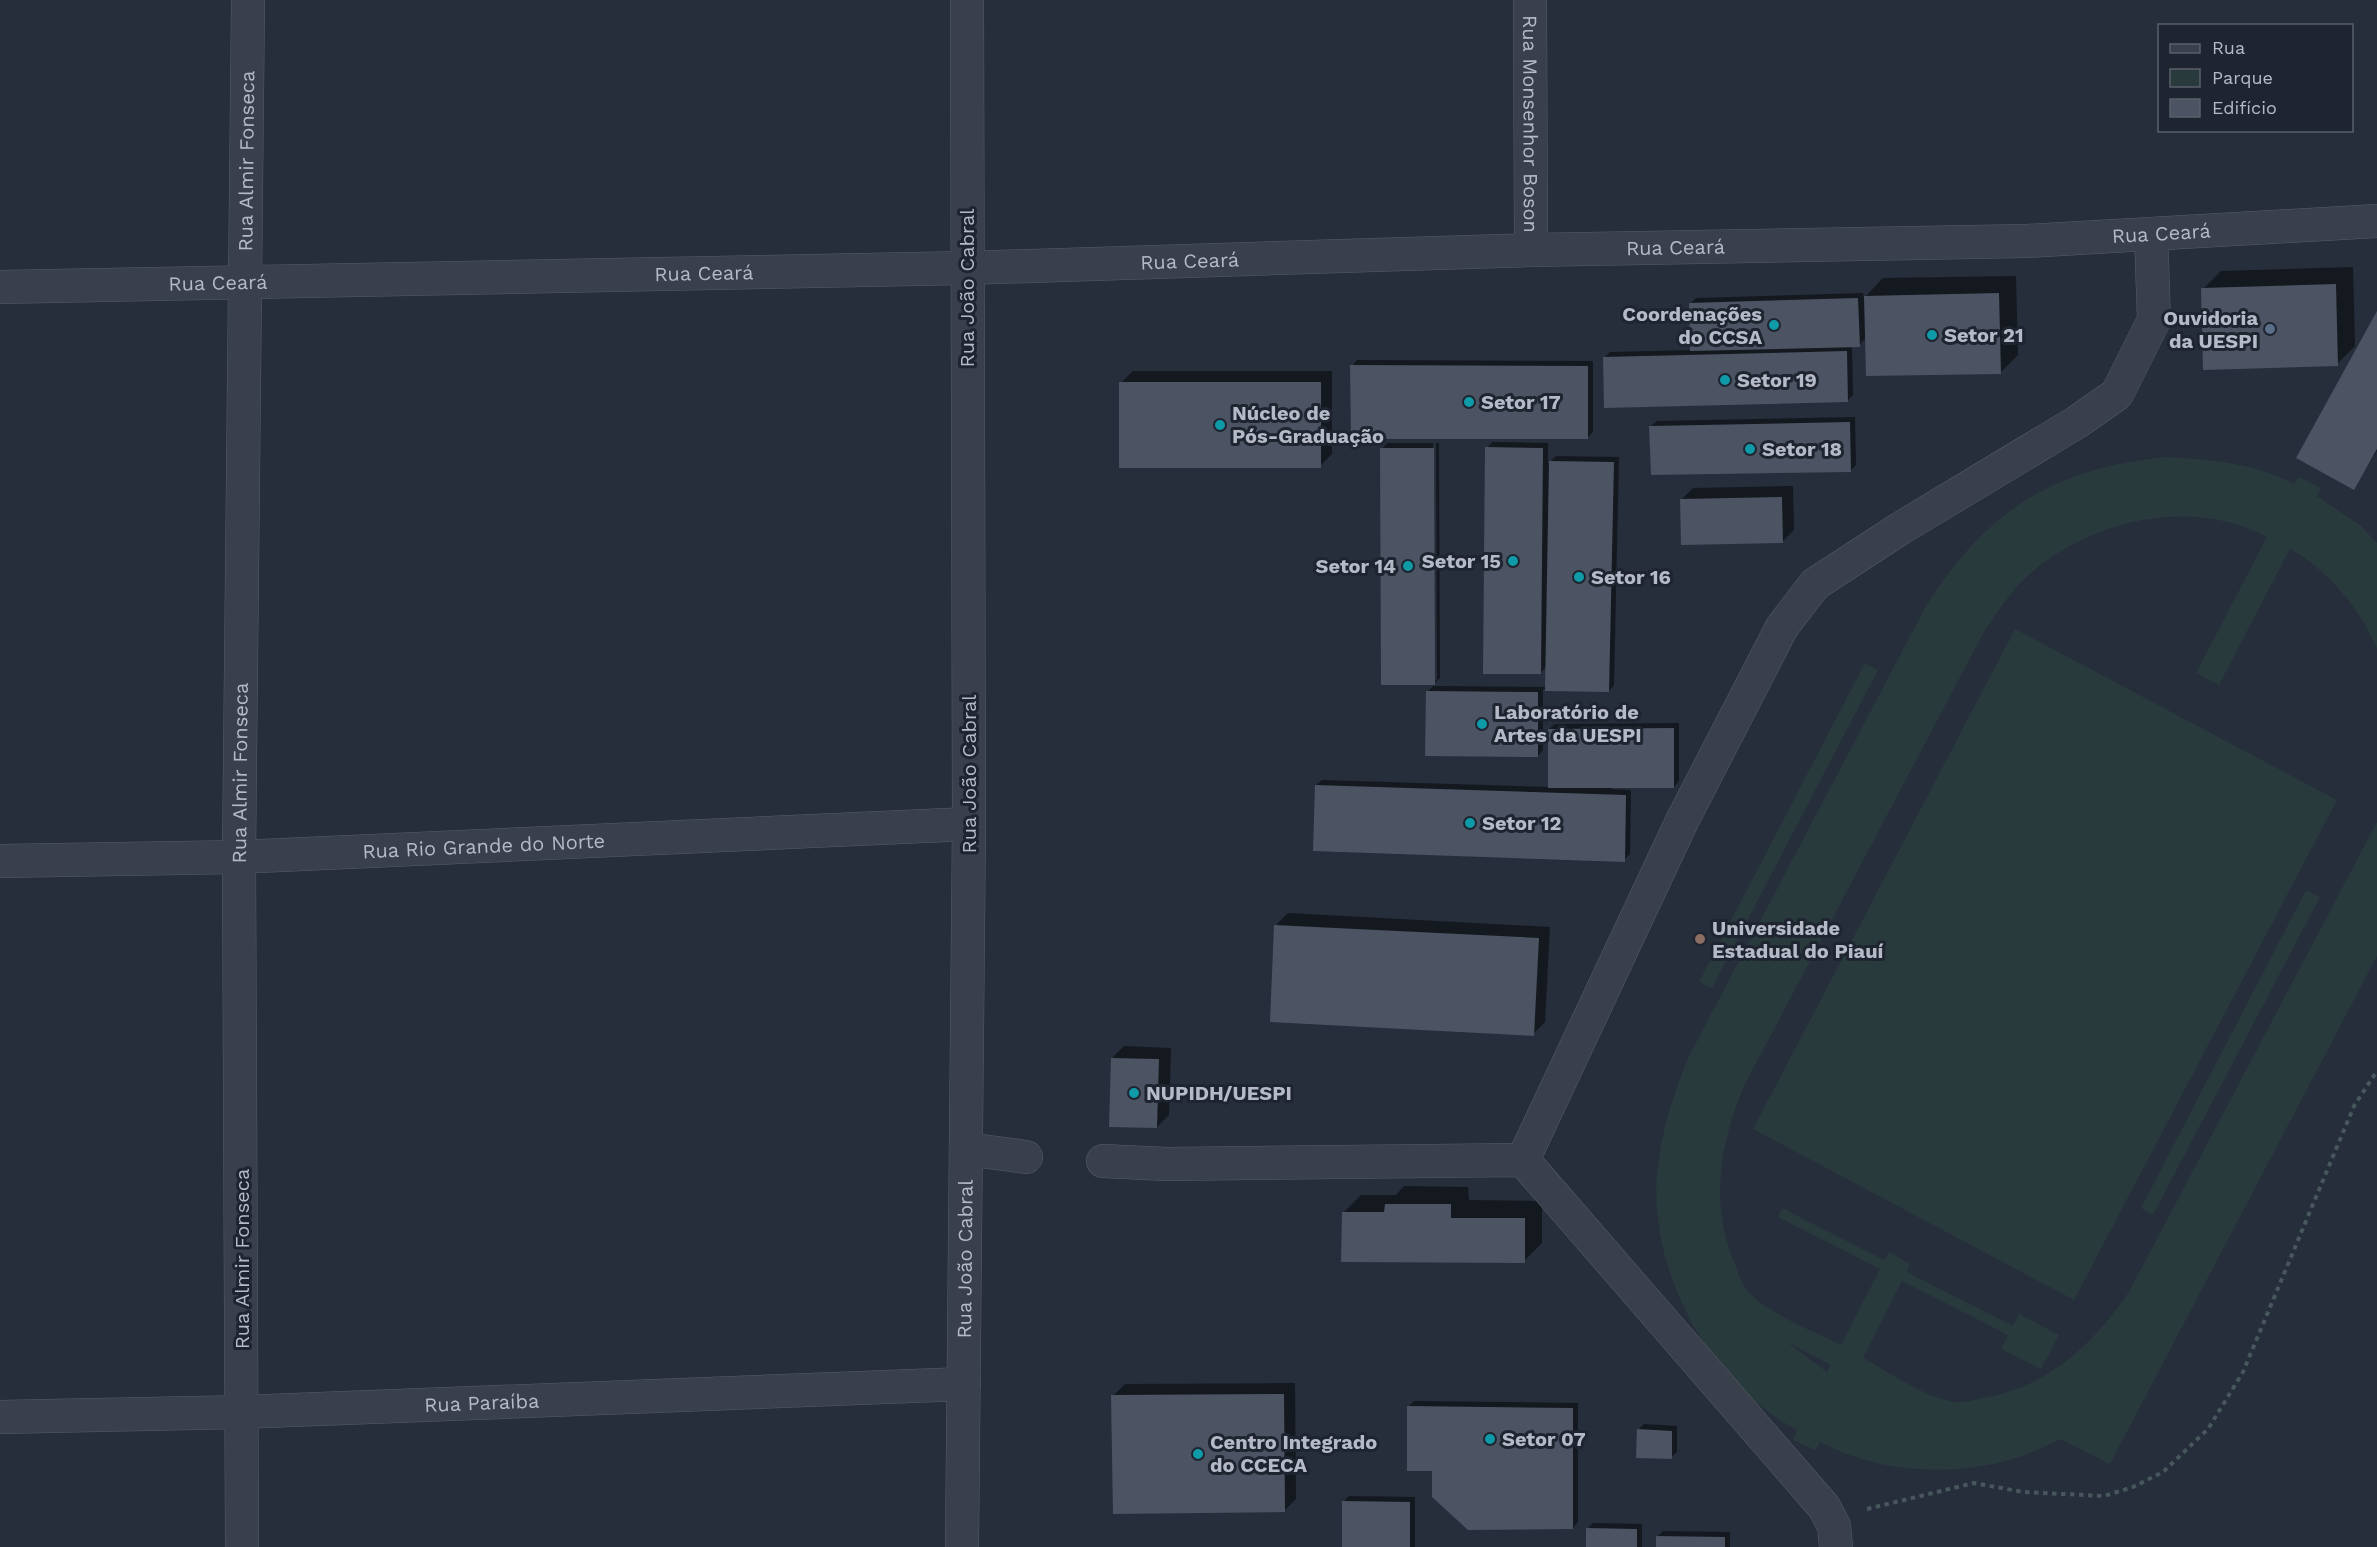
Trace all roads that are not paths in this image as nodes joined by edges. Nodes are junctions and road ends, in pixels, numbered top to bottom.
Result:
1 (248, 0) edge
2 (967, 0) edge
3 (1530, 0) edge
4 (2377, 221) edge
5 (2151, 234) junction
6 (1531, 250) junction
7 (966, 268) junction
8 (243, 284) junction
9 (0, 287) edge
10 (969, 824) junction
11 (239, 857) junction
12 (0, 861) edge
13 (966, 1149) junction
14 (1026, 1157) dead end
15 (1523, 1160) junction
16 (1103, 1161) dead end
17 (964, 1384) junction
18 (243, 1412) junction
19 (0, 1417) edge
20 (242, 1547) edge
21 (962, 1547) edge
22 (1836, 1547) edge

1 - 8 street, Rua Almir Fonseca
2 - 7 street, Rua João Cabral
3 - 6 street, Rua Monsenhor Boson
4 - 5 street, Rua Ceará
5 - 6 street, Rua Ceará
5 - 15 street
6 - 7 street, Rua Ceará
7 - 8 street, Rua Ceará
7 - 10 street, Rua João Cabral
8 - 9 street, Rua Ceará
8 - 11 street, Rua Almir Fonseca
10 - 11 street, Rua Rio Grande do Norte
10 - 13 street, Rua João Cabral
11 - 12 street, Rua Rio Grande do Norte
11 - 18 street, Rua Almir Fonseca
13 - 14 street
13 - 17 street, Rua João Cabral
15 - 16 street
15 - 22 street
17 - 18 street, Rua Paraíba
17 - 21 street, Rua João Cabral
18 - 19 street, Rua Paraíba
18 - 20 street, Rua Almir Fonseca

